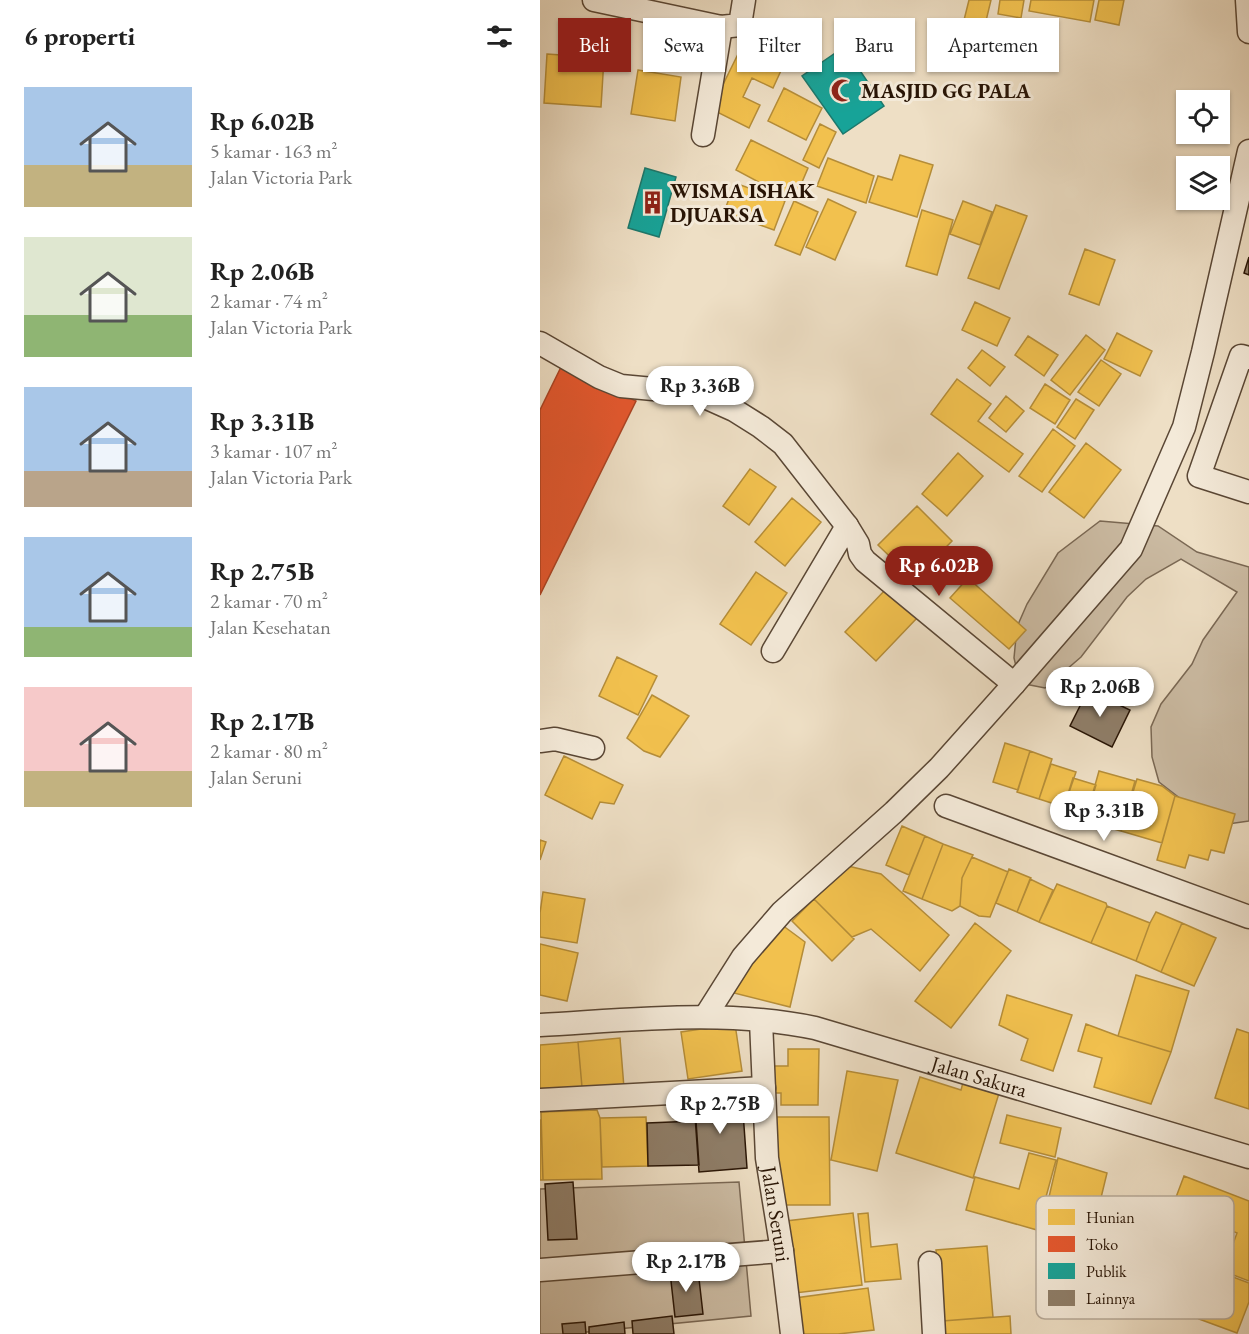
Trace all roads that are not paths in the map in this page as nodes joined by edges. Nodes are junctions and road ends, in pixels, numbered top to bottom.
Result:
1 (594, 0) edge
2 (744, 0) edge
3 (1247, 0) edge
4 (679, 18) edge
5 (725, 27) edge
6 (1249, 32) edge
7 (714, 72) edge
8 (703, 135) dead end
9 (1249, 151) edge
10 (540, 343) edge
11 (1249, 358) edge
12 (1249, 492) edge
13 (847, 526) junction
14 (773, 651) dead end
15 (1014, 684) junction
16 (540, 741) edge
17 (593, 748) dead end
18 (946, 806) dead end
19 (1249, 917) edge
20 (705, 1017) junction
21 (761, 1021) junction
22 (540, 1025) edge
23 (764, 1088) junction
24 (540, 1100) edge
25 (1249, 1157) edge
26 (782, 1251) junction
27 (930, 1263) dead end
28 (540, 1270) edge
29 (792, 1334) edge
30 (934, 1334) edge

1 - 4 street
2 - 5 street
3 - 6 street
7 - 8 street
9 - 15 street
10 - 13 street
11 - 12 street
13 - 14 street
13 - 15 street
15 - 20 street
16 - 17 street
18 - 19 street
20 - 21 street, Jalan Sakura
20 - 22 street, Jalan Sakura
21 - 23 street, Jalan Seruni
21 - 25 street, Jalan Sakura
23 - 24 street
23 - 26 street, Jalan Seruni
26 - 28 street
26 - 29 street, Jalan Seruni
27 - 30 street

